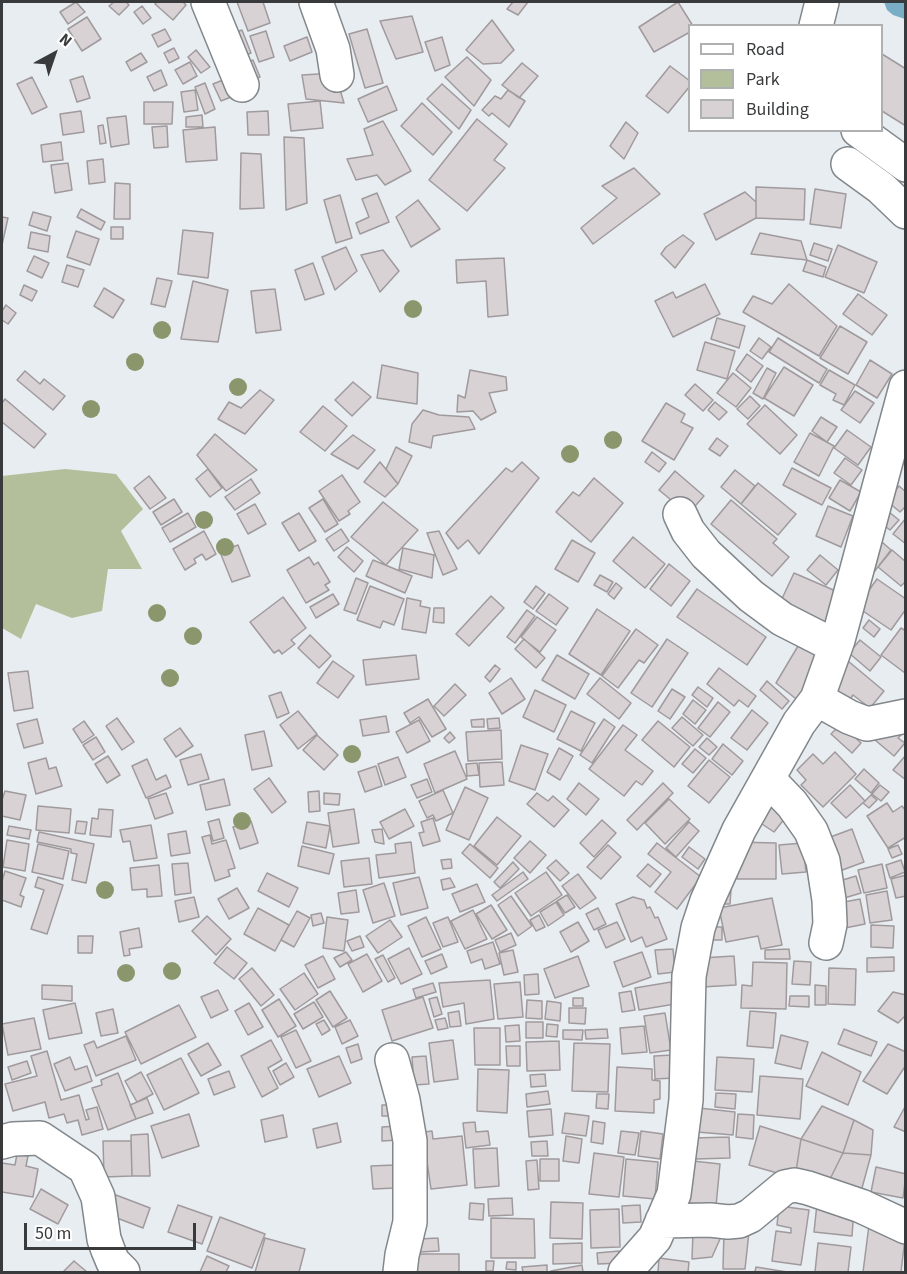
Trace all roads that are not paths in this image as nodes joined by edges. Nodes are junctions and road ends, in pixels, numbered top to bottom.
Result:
1 (208, 2) edge
2 (316, 2) edge
3 (822, 2) edge
4 (816, 24) edge
5 (337, 75) dead end
6 (242, 85) dead end
7 (861, 132) edge
8 (848, 164) dead end
9 (906, 165) edge
10 (906, 212) edge
11 (906, 387) edge
12 (680, 514) dead end
13 (835, 646) junction
14 (817, 699) junction
15 (906, 716) edge
16 (768, 779) junction
17 (826, 943) dead end
18 (392, 1060) dead end
19 (2, 1143) edge
20 (662, 1221) junction
21 (906, 1227) edge
22 (123, 1272) edge
23 (400, 1272) edge
24 (625, 1272) edge

1 - 6 street
2 - 5 street
3 - 4 street
7 - 9 street
8 - 10 street
11 - 13 street
12 - 13 street
13 - 14 street
14 - 15 street
14 - 16 street
16 - 17 street
16 - 20 street
18 - 23 street
19 - 22 street
20 - 21 street
20 - 24 street

